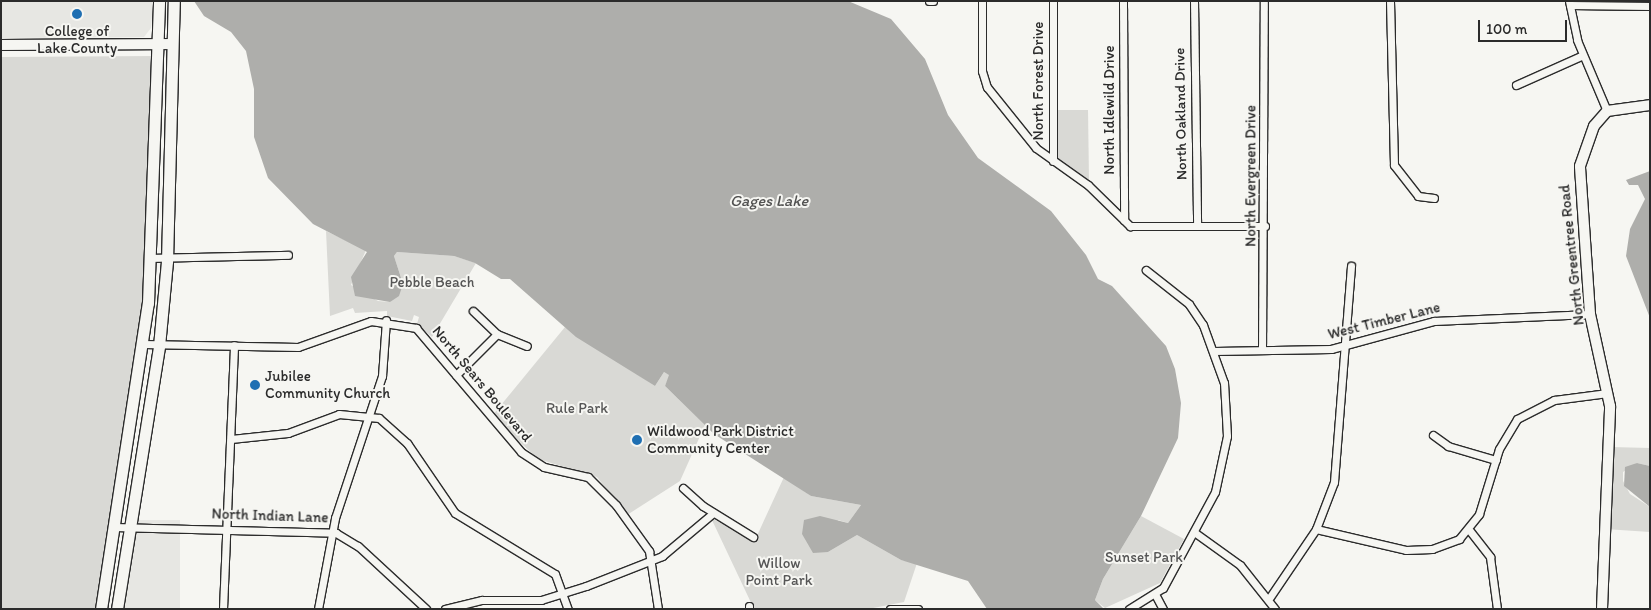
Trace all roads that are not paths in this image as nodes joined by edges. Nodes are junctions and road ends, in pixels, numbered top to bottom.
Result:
1 (159, 1) edge
2 (174, 1) edge
3 (982, 1) edge
4 (1053, 1) edge
5 (1123, 1) edge
6 (1194, 1) edge
7 (1264, 1) edge
8 (1390, 1) edge
9 (1570, 3) edge
10 (1650, 6) edge
11 (172, 44) junction
12 (1, 45) edge
13 (158, 45) junction
14 (1583, 55) junction
15 (1516, 85) dead end
16 (1650, 105) edge
17 (1607, 111) junction
18 (1053, 161) junction
19 (1434, 198) dead end
20 (1124, 220) junction
21 (1197, 226) junction
22 (1265, 226) junction
23 (288, 255) dead end
24 (152, 258) junction
25 (167, 261) junction
26 (1352, 266) dead end
27 (1146, 270) dead end
28 (473, 311) dead end
29 (1590, 314) junction
30 (386, 320) junction
31 (497, 334) junction
32 (143, 344) junction
33 (234, 345) junction
34 (159, 346) junction
35 (528, 346) dead end
36 (1344, 347) junction
37 (1262, 350) junction
38 (1214, 351) junction
39 (456, 375) junction
40 (1608, 393) junction
41 (371, 414) junction
42 (1434, 435) dead end
43 (231, 439) junction
44 (1496, 460) junction
45 (683, 488) dead end
46 (713, 513) junction
47 (114, 527) junction
48 (129, 527) junction
49 (224, 528) junction
50 (1316, 529) junction
51 (1470, 531) junction
52 (332, 532) junction
53 (1194, 532) junction
54 (753, 537) dead end
55 (652, 561) junction
56 (565, 592) junction
57 (1156, 596) junction
58 (1270, 597) junction
59 (102, 609) edge
60 (117, 609) edge
61 (223, 609) edge
62 (318, 609) edge
63 (426, 609) edge
64 (445, 609) edge
65 (568, 609) edge
66 (658, 609) edge
67 (890, 609) edge
68 (918, 609) edge
69 (1129, 609) edge
70 (1163, 609) edge
71 (1275, 609) edge
72 (1497, 609) edge
73 (1602, 609) edge

1 - 13 main road
2 - 11 main road
3 - 18 street
4 - 18 street, North Forest Drive
5 - 20 street, North Idlewild Drive
6 - 21 street, North Oakland Drive
7 - 22 street, North Evergreen Drive
8 - 19 street
9 - 10 street
9 - 14 street
11 - 13 street
11 - 25 main road
12 - 13 street
13 - 24 main road
14 - 15 street
14 - 17 street
16 - 17 street
17 - 29 street, North Greentree Road
18 - 20 street
20 - 21 street
21 - 22 street
22 - 37 street, North Evergreen Drive
23 - 25 street
24 - 25 street
24 - 32 main road
25 - 34 main road
26 - 36 street
27 - 38 street
28 - 31 street
29 - 36 street, West Timber Lane
29 - 40 street, North Greentree Road
30 - 33 street, North Sears Boulevard
30 - 39 street, North Sears Boulevard
30 - 41 street
31 - 35 street
31 - 39 street
32 - 34 street, North Sears Boulevard
32 - 47 main road
33 - 34 street, North Sears Boulevard
33 - 43 street
34 - 48 main road
36 - 37 street, West Timber Lane
36 - 50 street
37 - 38 street, West Timber Lane
38 - 53 street
39 - 55 street, North Sears Boulevard
40 - 44 street
40 - 73 street, North Greentree Road
41 - 43 street
41 - 52 street
41 - 56 street
42 - 44 street
43 - 49 street
44 - 51 street
45 - 46 street
46 - 54 street
46 - 55 street
47 - 48 street, North Indian Lane
47 - 59 main road
48 - 49 street, North Indian Lane
48 - 60 main road
49 - 52 street, North Indian Lane
49 - 61 street
50 - 51 street
50 - 58 street
51 - 72 street
52 - 62 street
52 - 63 street, North Indian Lane
53 - 57 street
53 - 58 street
55 - 56 street
55 - 66 street, North Sears Boulevard
56 - 64 street
56 - 65 street
57 - 69 street
57 - 70 street
58 - 71 street
67 - 68 street

